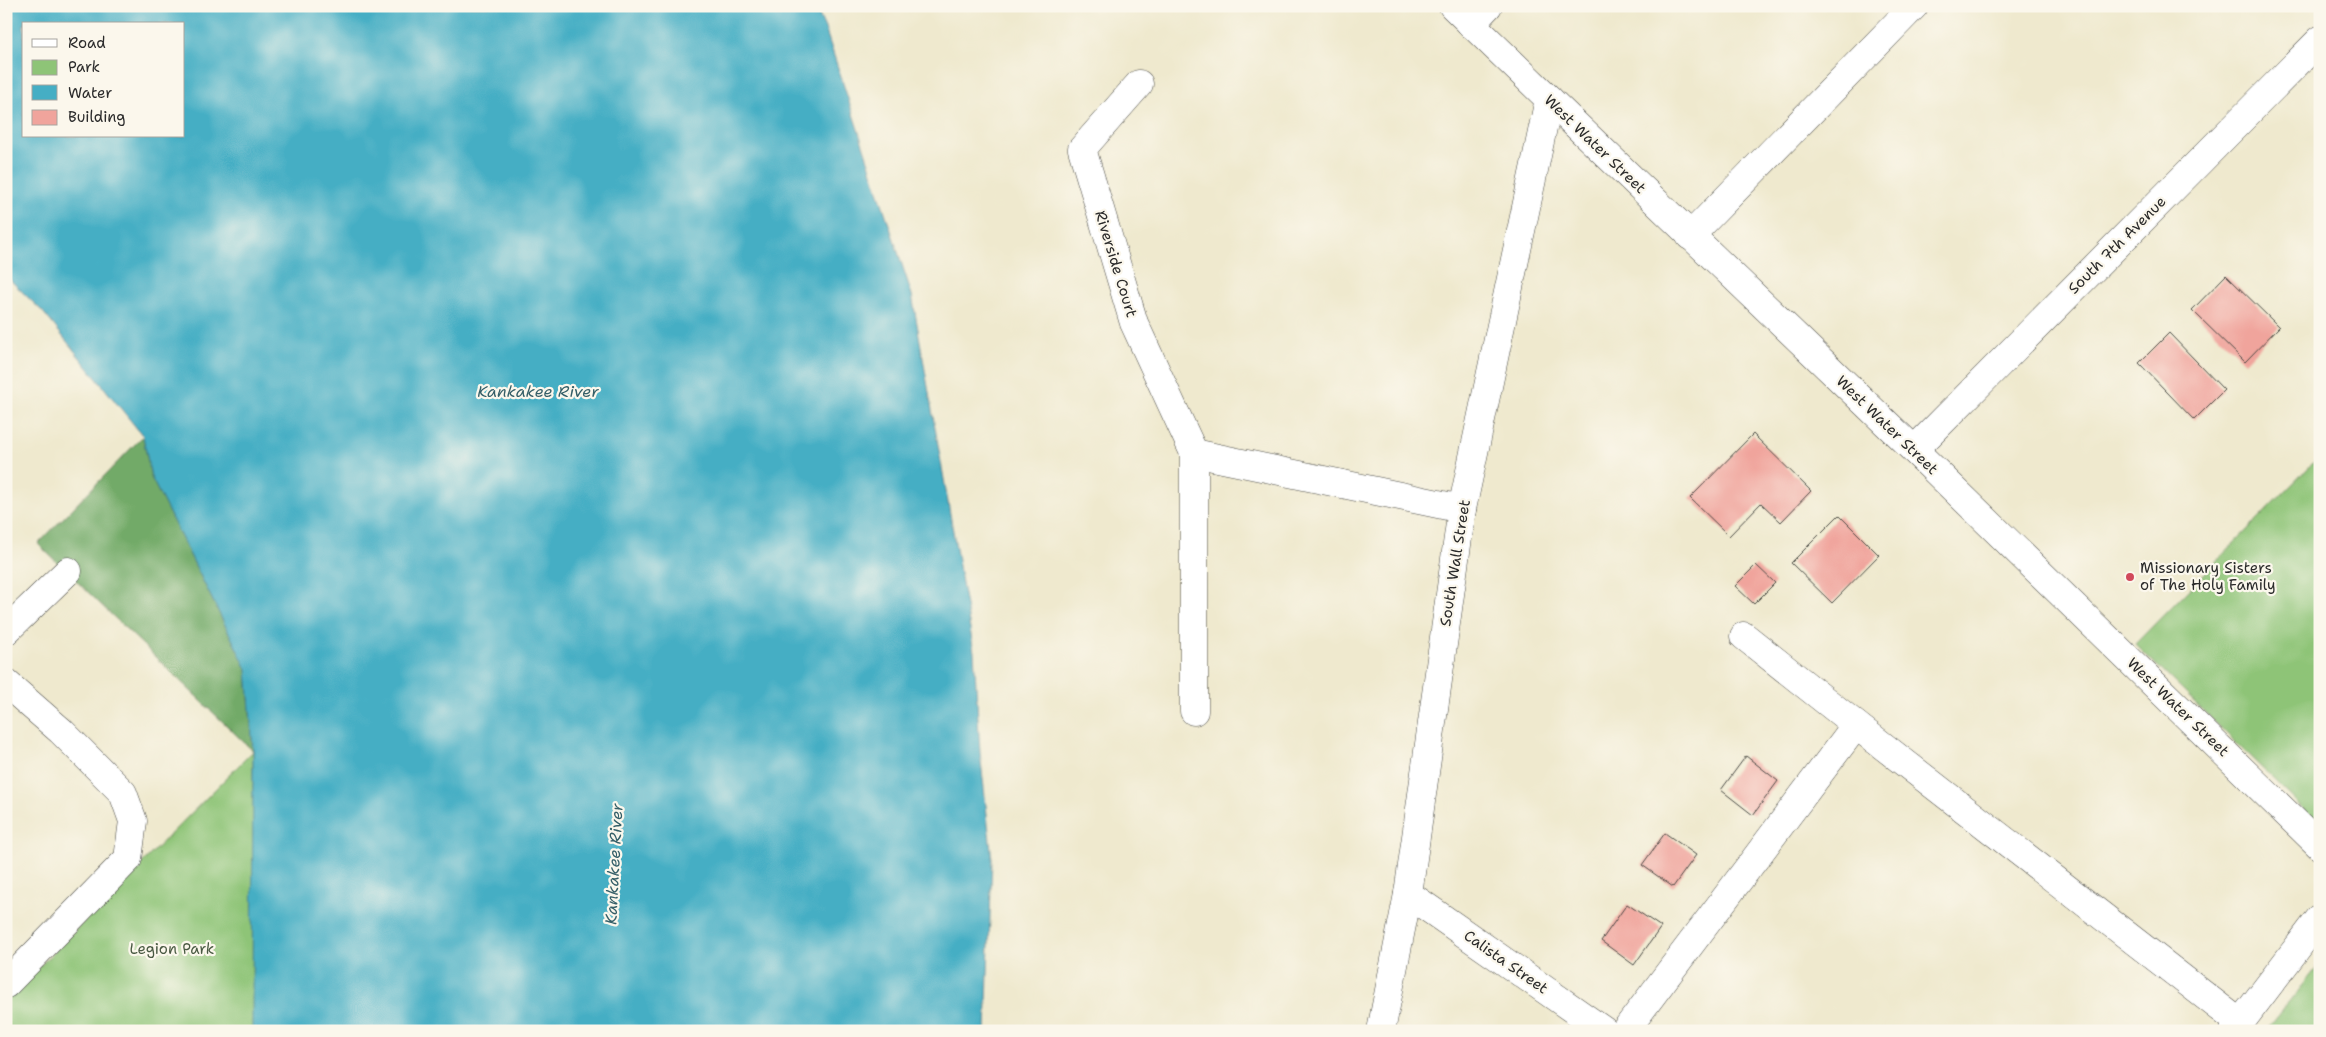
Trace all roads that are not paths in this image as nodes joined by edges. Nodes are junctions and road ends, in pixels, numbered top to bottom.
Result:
1 (1914, 6) edge
2 (1471, 12) edge
3 (2320, 40) edge
4 (1139, 84) dead end
5 (1549, 100) junction
6 (1690, 236) junction
7 (1914, 450) junction
8 (1194, 453) junction
9 (1462, 509) junction
10 (68, 571) dead end
11 (6, 631) edge
12 (1744, 636) dead end
13 (6, 683) edge
14 (1194, 711) dead end
15 (1856, 725) junction
16 (2320, 846) edge
17 (1408, 894) junction
18 (2320, 918) edge
19 (6, 984) edge
20 (2237, 1027) edge
21 (1381, 1031) edge
22 (1604, 1031) edge
23 (1626, 1031) edge

1 - 6 street
2 - 5 street, West Water Street
3 - 7 street, South 7th Avenue
4 - 8 street, Riverside Court
5 - 6 street, West Water Street
5 - 9 street, South Wall Street
6 - 7 street, West Water Street
7 - 16 street, West Water Street
8 - 9 street
8 - 14 street, Riverside Court
9 - 17 street, South Wall Street
10 - 11 street
12 - 15 street
13 - 19 street
15 - 20 street
15 - 23 street
17 - 21 street, South Wall Street
17 - 22 street, Calista Street
18 - 20 street

